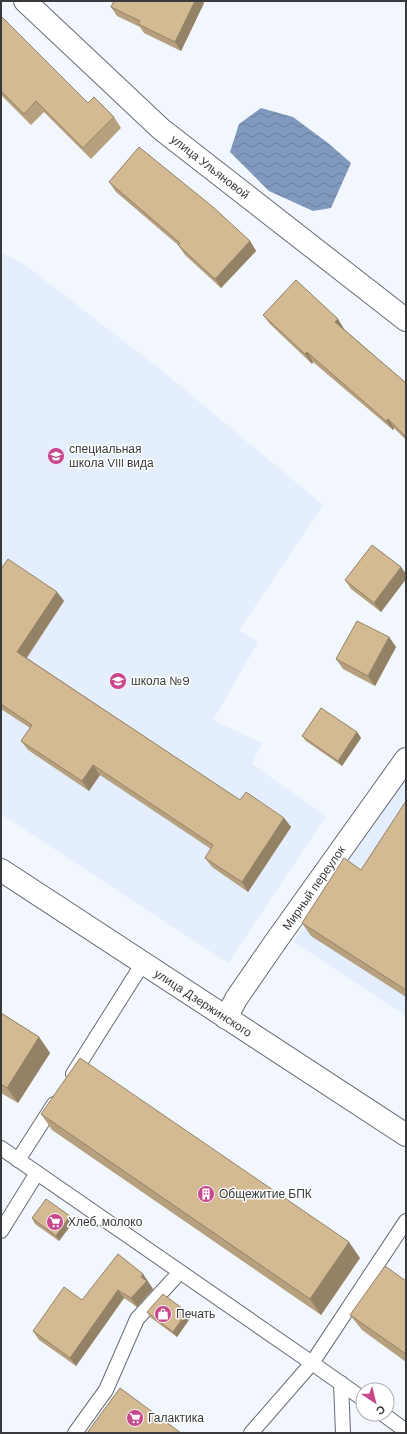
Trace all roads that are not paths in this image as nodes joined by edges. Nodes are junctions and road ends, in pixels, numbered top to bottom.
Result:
1 (25, 1) edge
2 (406, 320) edge
3 (406, 759) edge
4 (1, 870) edge
5 (143, 963) junction
6 (226, 1018) junction
7 (406, 1135) edge
8 (1, 1148) edge
9 (18, 1160) junction
10 (37, 1172) junction
11 (406, 1221) edge
12 (1, 1231) edge
13 (180, 1272) junction
14 (312, 1363) junction
15 (341, 1383) junction
16 (355, 1393) edge
17 (394, 1422) edge
18 (406, 1431) edge
19 (74, 1433) edge
20 (251, 1433) edge
21 (343, 1433) edge

1 - 2 street, улица Ульяновой
3 - 6 street, Мирный переулок
4 - 5 street, улица Дзержинского
5 - 6 street, улица Дзержинского
5 - 9 lane
6 - 7 street, улица Дзержинского
8 - 9 lane
9 - 10 lane
10 - 12 lane
10 - 13 lane
11 - 14 lane
13 - 14 lane
13 - 19 lane
14 - 15 lane
14 - 20 lane
15 - 16 lane
15 - 21 lane
17 - 18 lane

